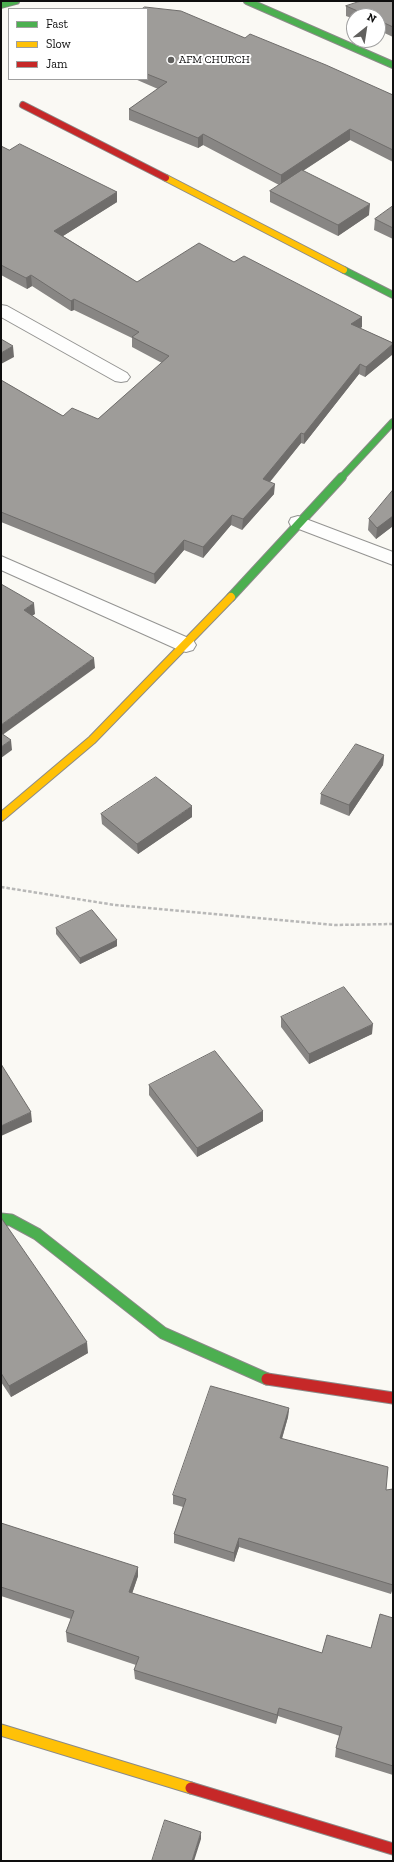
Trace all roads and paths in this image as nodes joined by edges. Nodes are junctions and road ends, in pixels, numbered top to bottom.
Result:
1 (16, 1) edge
2 (247, 1) edge
3 (1, 5) edge
4 (393, 65) edge
5 (23, 105) dead end
6 (393, 295) edge
7 (1, 310) edge
8 (121, 377) dead end
9 (393, 422) edge
10 (298, 522) junction
11 (393, 559) edge
12 (1, 562) edge
13 (186, 645) junction
14 (1, 817) edge
15 (1, 887) edge
16 (393, 924) edge
17 (1, 1219) edge
18 (393, 1398) edge
19 (1, 1730) edge
20 (393, 1849) edge

1 - 3 street
2 - 4 street
5 - 6 street
7 - 8 street
9 - 10 street
10 - 11 street
10 - 13 street
12 - 13 street
13 - 14 street
15 - 16 path
17 - 18 street
19 - 20 street

